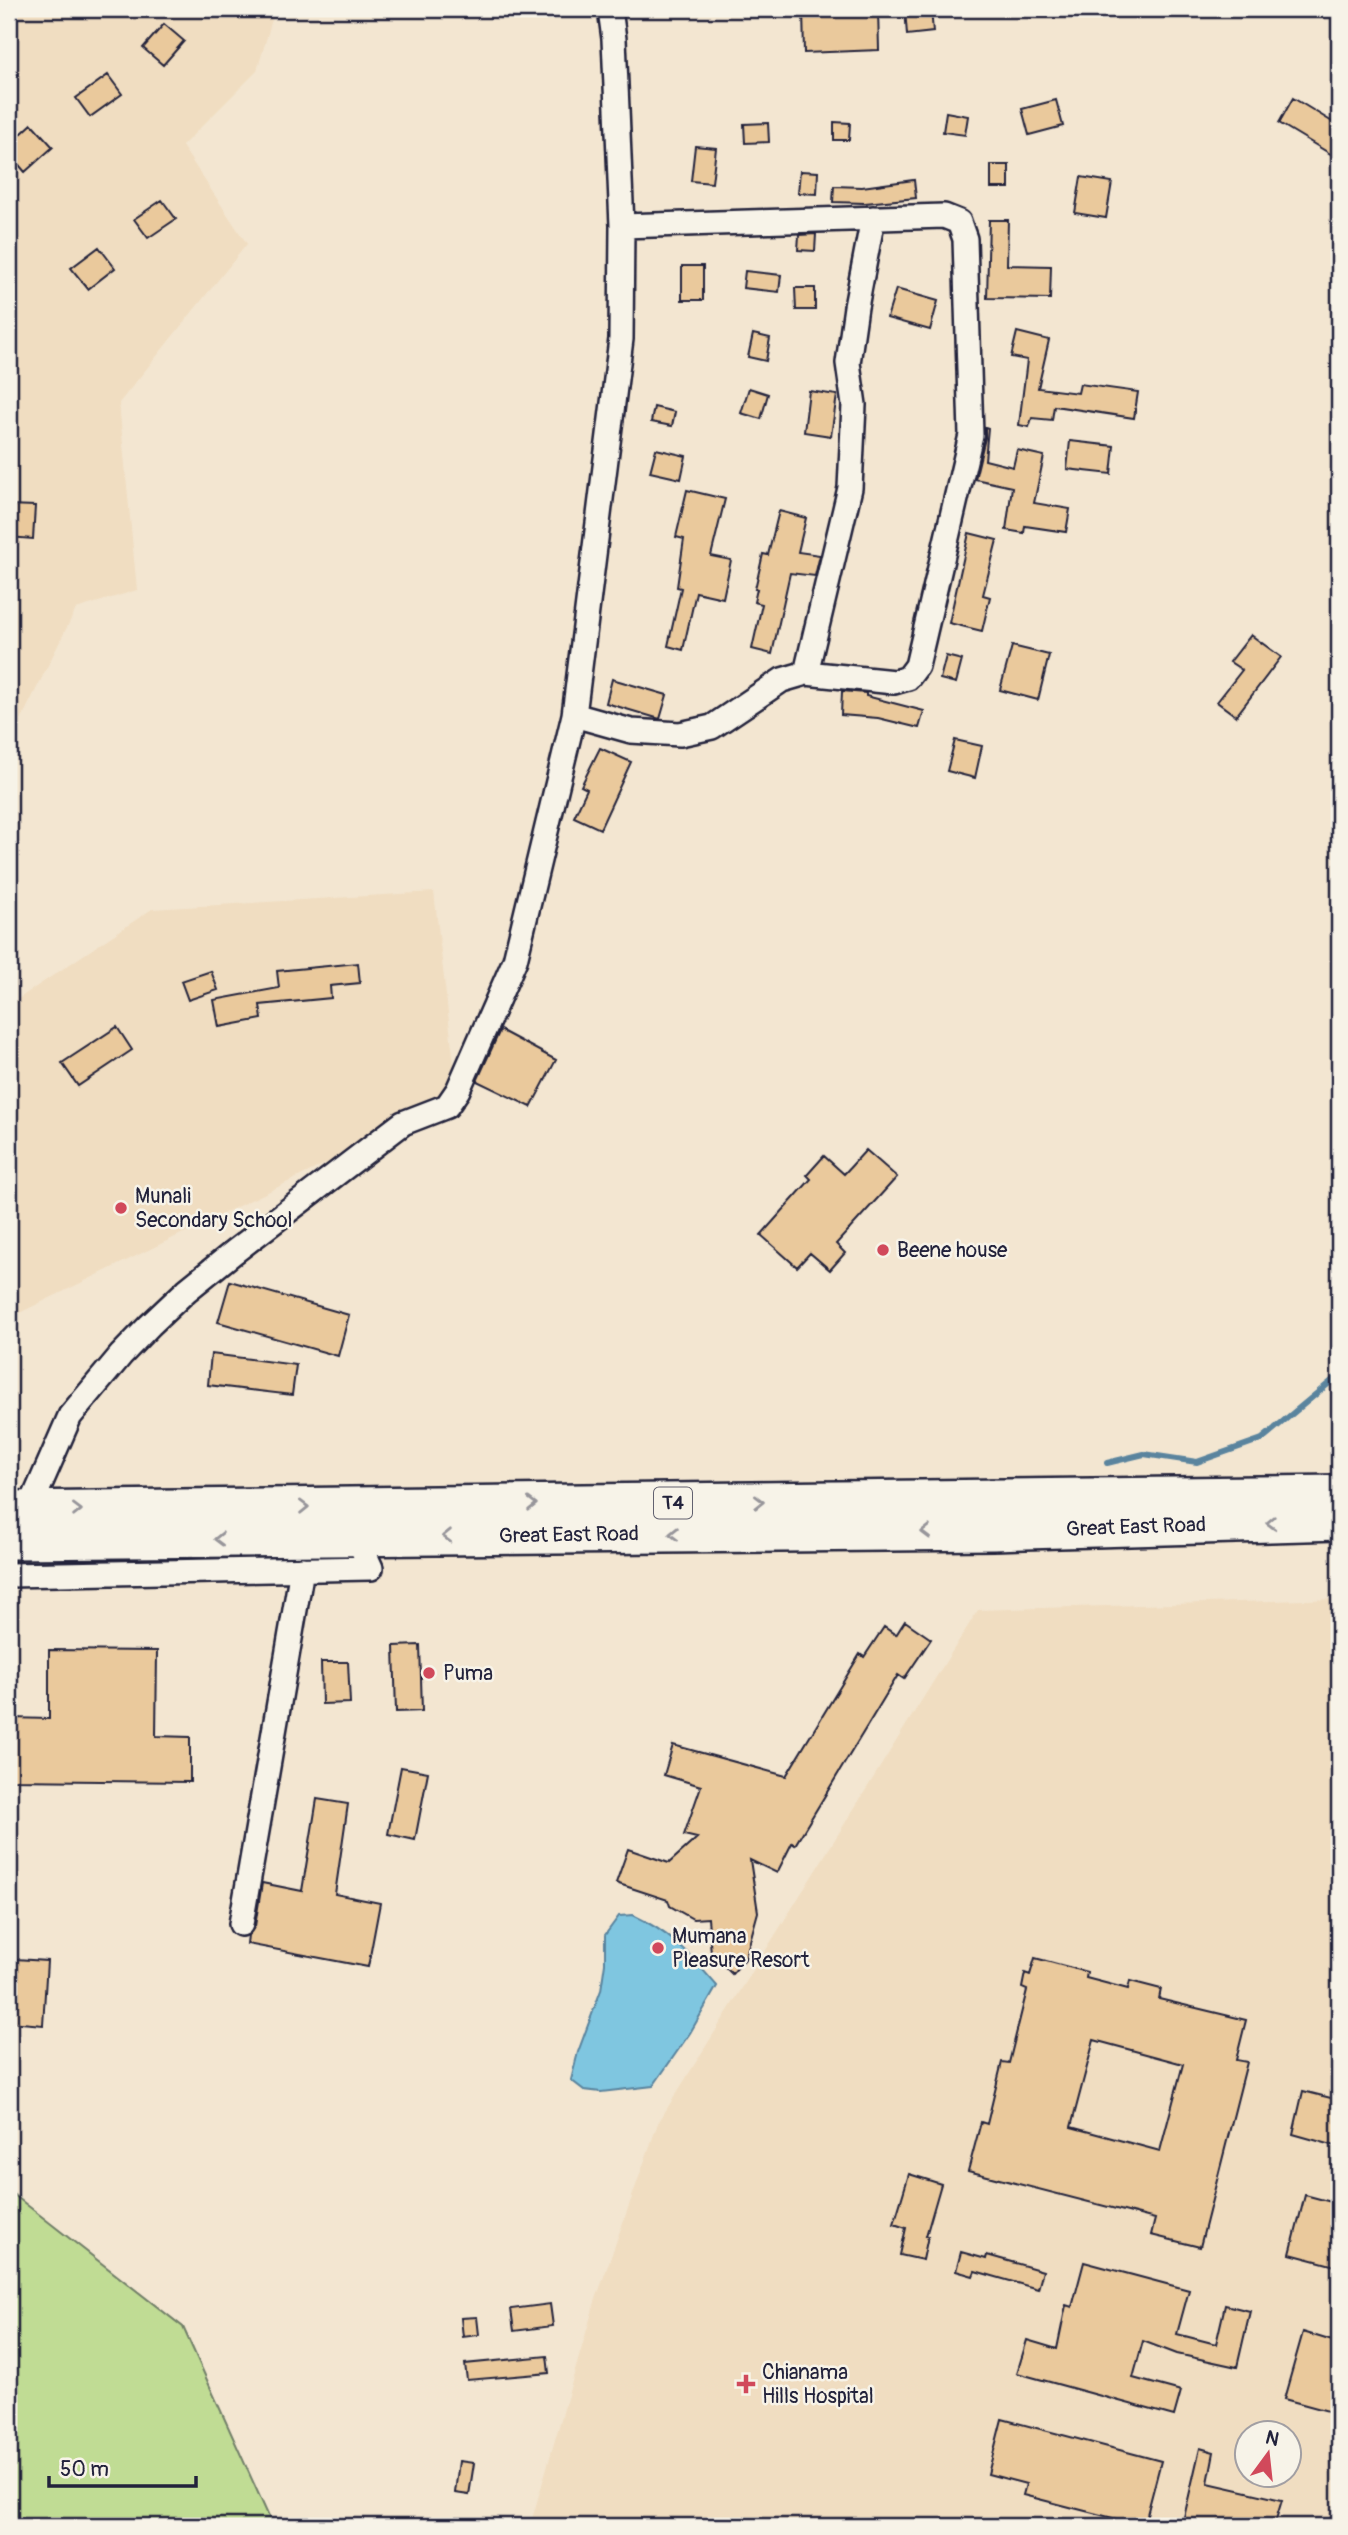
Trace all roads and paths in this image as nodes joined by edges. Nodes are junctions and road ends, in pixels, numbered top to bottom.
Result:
1 (610, 9) edge
2 (873, 218) junction
3 (622, 226) junction
4 (806, 673) junction
5 (573, 715) junction
6 (1339, 1501) edge
7 (19, 1510) edge
8 (357, 1537) junction
9 (9, 1540) edge
10 (302, 1569) junction
11 (9, 1575) edge
12 (241, 1924) dead end

1 - 3 street
2 - 3 street
2 - 4 street
2 - 4 street
3 - 5 street
4 - 5 street
5 - 7 street
7 -> 6 main road, Great East Road / T4
6 -> 8 main road, Great East Road / T4
8 -> 9 main road, Great East Road / T4
8 - 10 street
10 - 11 street
10 - 12 street

